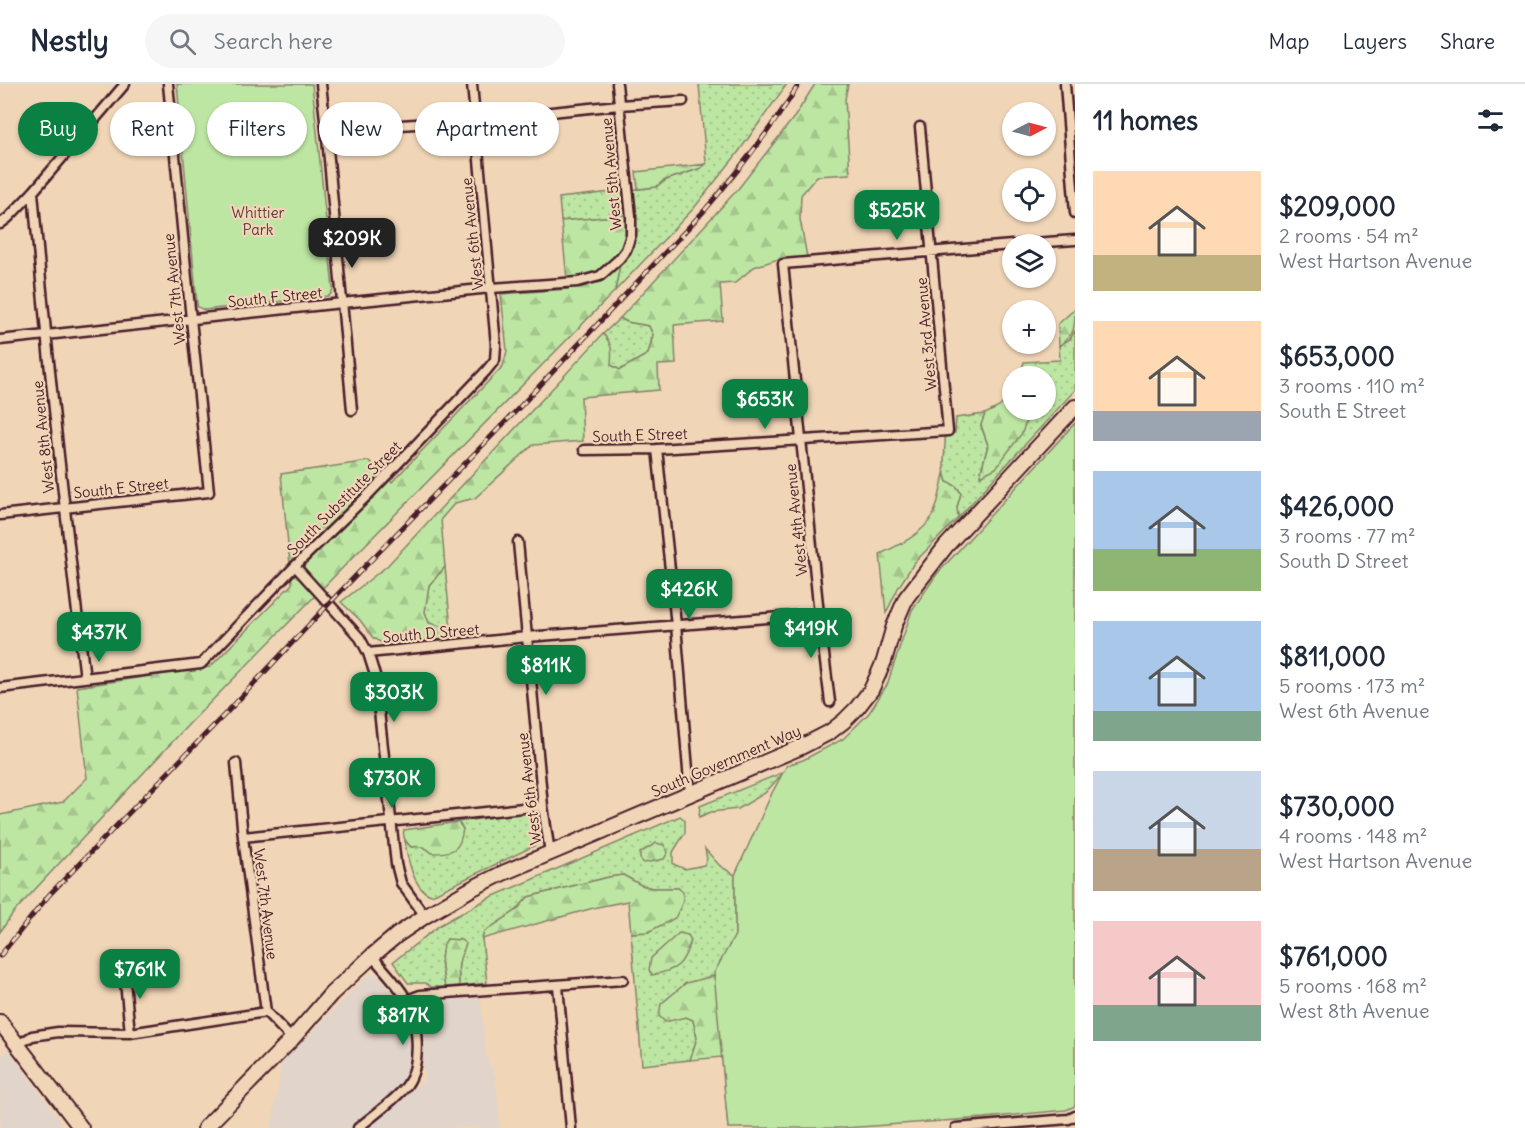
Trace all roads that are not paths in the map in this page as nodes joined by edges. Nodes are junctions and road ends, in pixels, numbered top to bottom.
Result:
1 (125, 84) edge
2 (168, 84) edge
3 (321, 84) edge
4 (472, 84) edge
5 (617, 84) edge
6 (1065, 84) edge
7 (683, 101) dead end
8 (323, 102) edge
9 (474, 102) edge
10 (619, 105) junction
11 (559, 111) edge
12 (920, 127) dead end
13 (328, 156) edge
14 (479, 156) edge
15 (33, 192) junction
16 (1075, 213) edge
17 (0, 224) edge
18 (1075, 240) edge
19 (1056, 241) edge
20 (1002, 246) edge
21 (932, 251) junction
22 (619, 259) joint
23 (492, 288) junction
24 (342, 303) junction
25 (191, 319) junction
26 (45, 335) junction
27 (0, 340) edge
28 (496, 345) joint
29 (1075, 407) edge
30 (352, 410) dead end
31 (948, 431) joint
32 (802, 441) junction
33 (657, 449) junction
34 (584, 450) dead end
35 (209, 492) joint
36 (64, 508) junction
37 (0, 515) edge
38 (518, 542) dead end
39 (295, 566) junction
40 (819, 614) junction
41 (676, 625) junction
42 (527, 637) junction
43 (368, 652) junction
44 (85, 678) junction
45 (0, 688) edge
46 (830, 702) dead end
47 (236, 763) dead end
48 (690, 794) junction
49 (543, 806) junction
50 (391, 823) junction
51 (243, 837) junction
52 (550, 853) junction
53 (425, 916) junction
54 (372, 956) junction
55 (124, 971) dead end
56 (623, 980) dead end
57 (558, 986) junction
58 (407, 1000) junction
59 (266, 1012) junction
60 (0, 1022) edge
61 (130, 1033) junction
62 (292, 1039) junction
63 (18, 1045) junction
64 (1075, 1116) edge
65 (81, 1128) edge
66 (205, 1128) edge
67 (358, 1128) edge
68 (571, 1128) edge
69 (956, 1128) edge

1 - 15 street
2 - 25 street, West 7th Avenue
3 - 8 street
4 - 9 street, West 6th Avenue
5 - 10 street, West 5th Avenue
6 - 16 street
7 - 10 street
10 - 11 street
10 - 22 street, West 5th Avenue
12 - 21 street, West 3rd Avenue
13 - 24 street
14 - 23 street, West 6th Avenue
15 - 17 street
15 - 26 street, West 8th Avenue
18 - 19 street
20 - 21 street
21 - 31 street, West 3rd Avenue
21 - 32 street, West 4th Avenue
22 - 23 street, South F Street
23 - 24 street, South F Street
23 - 28 street, West 6th Avenue
24 - 25 street, South F Street
24 - 30 street
25 - 26 street, South F Street
25 - 35 street, West 7th Avenue
26 - 27 street, South F Street
26 - 36 street, West 8th Avenue
28 - 39 street, South Substitute Street
29 - 48 main road, South Government Way
31 - 32 street, South E Street
32 - 33 street, South E Street
32 - 40 street, West 4th Avenue
33 - 34 street, South E Street
33 - 41 street
35 - 36 street, South E Street
36 - 37 street, South E Street
36 - 44 street, West 8th Avenue
38 - 42 street, West 6th Avenue
39 - 43 street
39 - 44 street, South Substitute Street
40 - 41 street, South D Street
40 - 46 street, West 4th Avenue
41 - 42 street, South D Street
41 - 48 street
42 - 43 street, South D Street
42 - 49 street, West 6th Avenue
43 - 50 street
44 - 45 street
47 - 51 street, West 7th Avenue
48 - 52 main road, South Government Way
49 - 50 street
49 - 52 street, West 6th Avenue
50 - 51 street
50 - 53 street
51 - 59 street, West 7th Avenue
52 - 53 main road, South Government Way
53 - 54 main road, South Government Way
54 - 58 street
54 - 62 main road, South Government Way
55 - 61 street
56 - 57 street
57 - 58 street
57 - 68 street
58 - 67 street
59 - 61 street
59 - 62 street
60 - 63 main road
61 - 63 street
62 - 66 main road, South Government Way
63 - 65 main road
64 - 69 street

